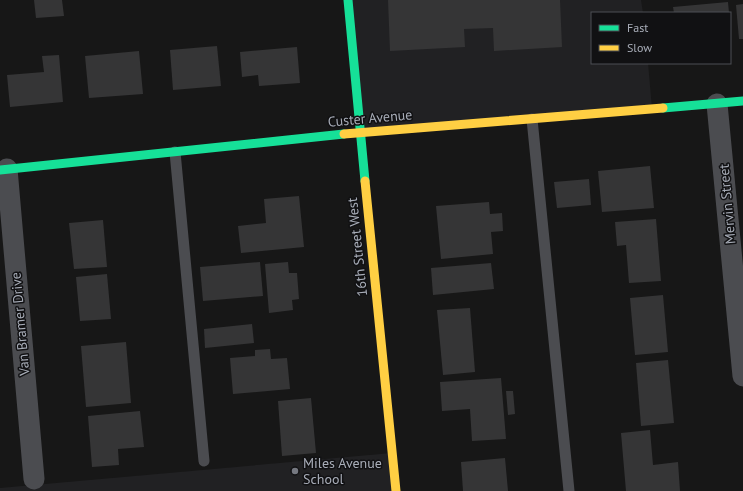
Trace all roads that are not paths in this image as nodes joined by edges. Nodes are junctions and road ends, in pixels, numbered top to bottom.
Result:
1 (348, 0) edge
2 (743, 101) edge
3 (717, 104) junction
4 (532, 119) junction
5 (360, 132) junction
6 (175, 152) junction
7 (3, 170) edge
8 (743, 376) edge
9 (204, 461) dead end
10 (34, 479) dead end
11 (396, 491) edge
12 (569, 491) edge

1 - 5 street, 16th Street West
2 - 3 street, Custer Avenue
3 - 4 street, Custer Avenue
3 - 8 street, Mervin Street
4 - 5 street, Custer Avenue
4 - 12 lane
5 - 6 street, Custer Avenue
5 - 11 street, 16th Street West
6 - 7 street, Custer Avenue
6 - 9 lane
7 - 10 street, Van Bramer Drive

